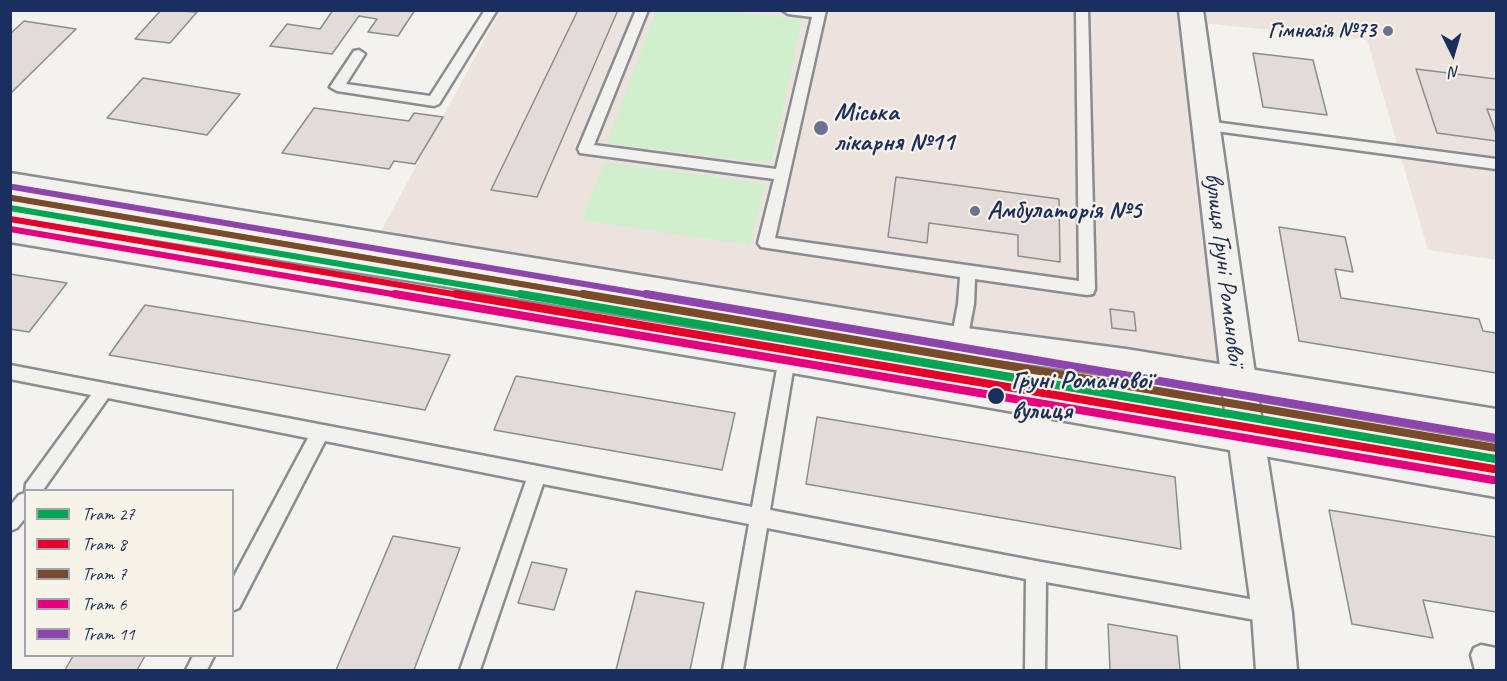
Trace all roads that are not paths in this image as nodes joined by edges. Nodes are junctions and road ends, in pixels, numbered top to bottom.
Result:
1 (491, 10) edge
2 (642, 10) edge
3 (788, 10) edge
4 (1082, 10) edge
5 (1191, 10) edge
6 (820, 12) edge
7 (359, 54) dead end
8 (1206, 126) junction
9 (1497, 164) edge
10 (782, 175) junction
11 (10, 184) edge
12 (10, 230) edge
13 (968, 272) junction
14 (959, 341) junction
15 (787, 358) junction
16 (10, 372) edge
17 (1239, 382) junction
18 (104, 390) junction
19 (1497, 425) edge
20 (320, 433) junction
21 (1246, 437) junction
22 (537, 475) junction
23 (1497, 480) edge
24 (34, 489) edge
25 (24, 504) edge
26 (761, 519) junction
27 (10, 522) edge
28 (1036, 571) junction
29 (234, 597) edge
30 (1272, 613) junction
31 (1497, 658) edge
32 (1283, 669) edge
33 (470, 670) edge
34 (733, 670) edge
35 (1035, 670) edge
36 (1485, 670) edge

1 - 7 lane
2 - 10 lane
3 - 6 lane
4 - 13 lane
5 - 8 main road, вулиця Груні Романової
6 - 10 lane
8 - 9 lane
8 - 17 main road, вулиця Груні Романової
10 - 13 lane
11 - 14 main road
12 - 15 main road
13 - 14 lane
14 - 17 main road
15 - 21 main road
15 - 26 lane
16 - 18 lane
17 - 19 main road
17 - 21 main road, вулиця Груні Романової
18 - 20 lane
18 - 24 lane
20 - 22 lane
20 - 29 lane
21 - 23 main road
21 - 30 main road, вулиця Груні Романової
22 - 26 lane
22 - 33 lane
25 - 27 lane
26 - 28 lane
26 - 34 lane
28 - 30 lane
28 - 35 lane
30 - 32 main road, вулиця Груні Романової
31 - 36 lane

